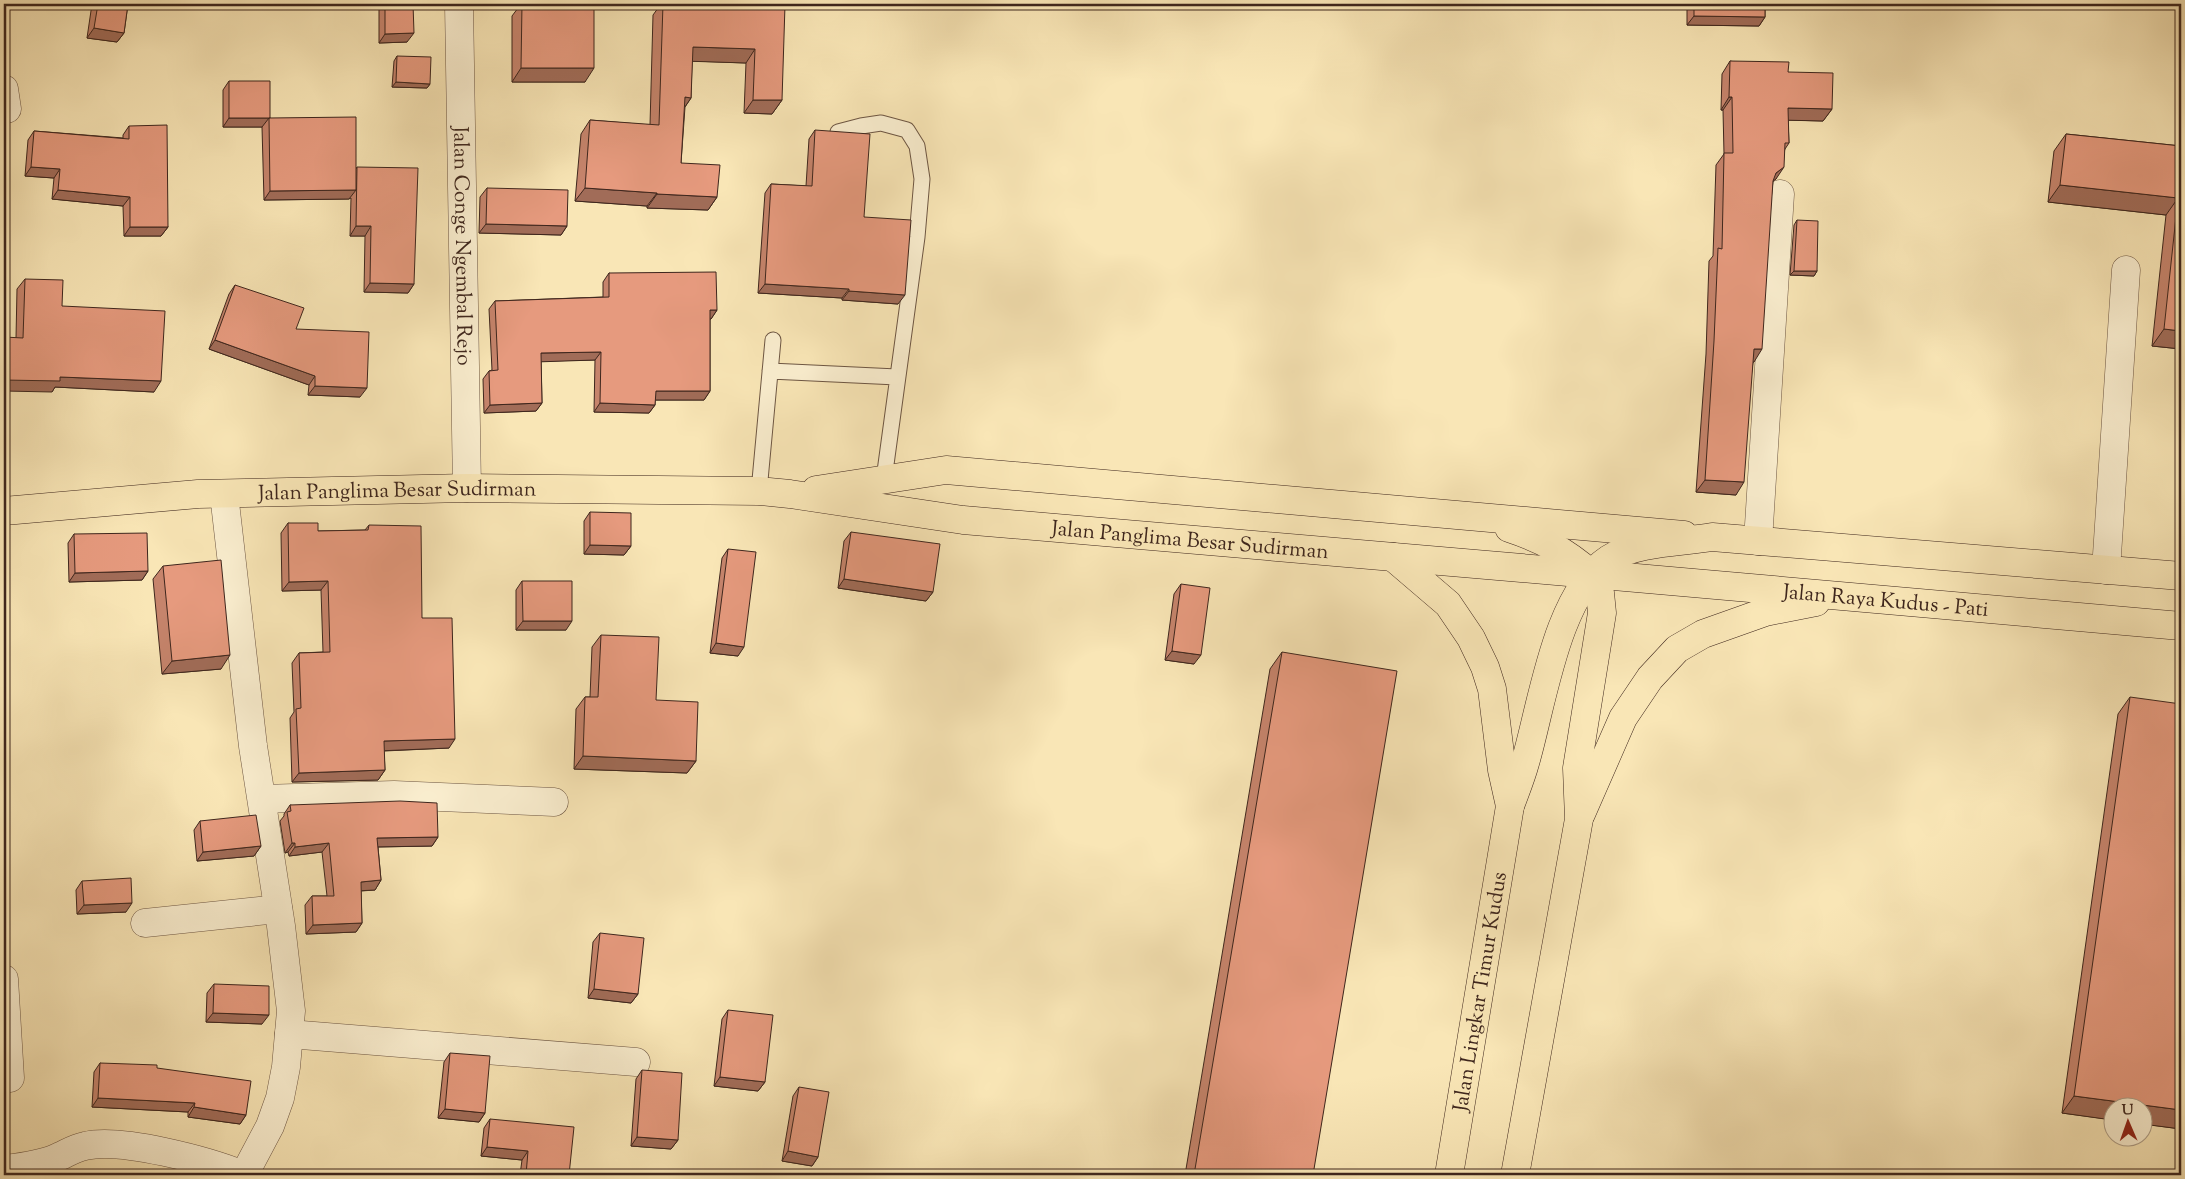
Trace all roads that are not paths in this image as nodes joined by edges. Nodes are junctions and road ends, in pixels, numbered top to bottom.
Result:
1 (459, 4) edge
2 (838, 132) edge
3 (1780, 194) dead end
4 (2126, 270) dead end
5 (773, 340) dead end
6 (770, 371) junction
7 (897, 378) junction
8 (884, 479) junction
9 (467, 488) junction
10 (760, 491) junction
11 (224, 494) junction
12 (790, 494) junction
13 (4, 510) edge
14 (1474, 516) junction
15 (1712, 537) junction
16 (1758, 541) junction
17 (1394, 557) junction
18 (2106, 570) junction
19 (1591, 574) junction
20 (2181, 576) edge
21 (1852, 596) junction
22 (2181, 626) edge
23 (262, 799) junction
24 (554, 802) dead end
25 (1510, 806) junction
26 (1579, 819) junction
27 (278, 909) junction
28 (146, 923) dead end
29 (4, 979) edge
30 (289, 1034) junction
31 (636, 1062) dead end
32 (10, 1078) dead end
33 (4, 1169) edge
34 (243, 1175) edge
35 (1450, 1175) edge
36 (1515, 1175) edge

1 - 9 street, Jalan Conge Ngembal Rejo
2 - 7 lane
3 - 16 street
4 - 18 street
5 - 6 lane
6 - 7 lane
6 - 10 lane
7 - 8 lane
8 - 12 main road, Jalan Panglima Besar Sudirman
8 - 14 main road, Jalan Panglima Besar Sudirman
9 - 10 main road, Jalan Panglima Besar Sudirman
9 - 11 main road, Jalan Panglima Besar Sudirman
10 - 12 main road, Jalan Panglima Besar Sudirman
11 - 13 main road, Jalan Panglima Besar Sudirman
11 - 23 street
12 - 17 main road, Jalan Panglima Besar Sudirman
14 - 15 main road
14 - 19 main road
15 - 16 main road
15 - 19 main road
16 - 18 main road
17 - 19 main road, Jalan Panglima Besar Sudirman
17 - 25 main road
18 - 20 main road
19 - 21 main road, Jalan Raya Kudus - Pati
19 - 25 main road
19 - 26 main road
21 - 22 main road, Jalan Raya Kudus - Pati
21 - 26 main road
23 - 24 street
23 - 27 street
25 - 35 main road, Jalan Lingkar Timur Kudus
26 - 36 main road
27 - 28 street
27 - 30 street
29 - 32 street
30 - 31 street
30 - 34 street
33 - 34 street

